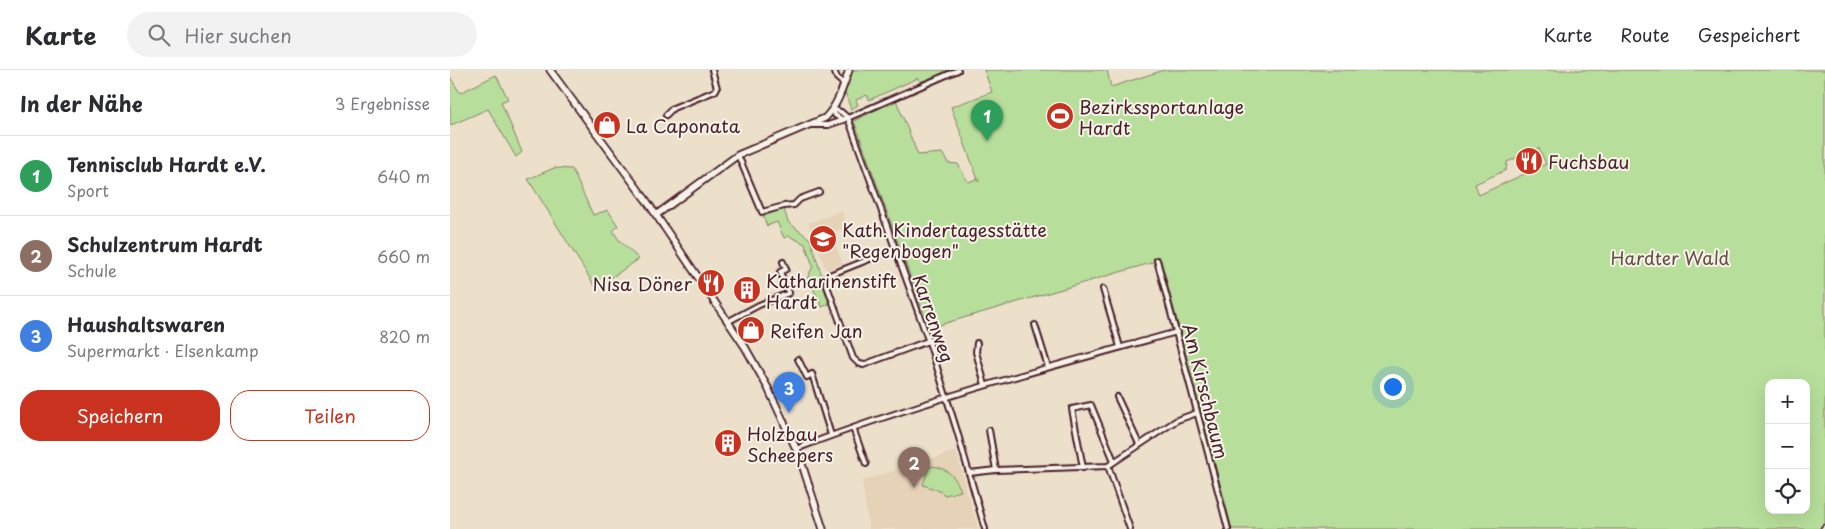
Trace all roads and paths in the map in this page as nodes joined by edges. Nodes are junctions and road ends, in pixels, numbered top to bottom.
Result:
1 (550, 70) edge
2 (712, 70) edge
3 (834, 70) edge
4 (849, 70) edge
5 (958, 70) edge
6 (844, 84) junction
7 (833, 110) junction
8 (666, 114) dead end
9 (848, 118) junction
10 (843, 120) junction
11 (812, 125) junction
12 (738, 155) junction
13 (819, 192) dead end
14 (656, 214) junction
15 (895, 249) junction
16 (1157, 260) dead end
17 (783, 262) dead end
18 (1102, 289) dead end
19 (729, 321) junction
20 (1035, 325) dead end
21 (1177, 332) junction
22 (928, 342) junction
23 (977, 343) dead end
24 (1120, 347) junction
25 (798, 359) dead end
26 (1048, 367) junction
27 (985, 385) junction
28 (946, 397) junction
29 (1117, 397) dead end
30 (1197, 414) junction
31 (853, 428) junction
32 (989, 430) dead end
33 (831, 435) junction
34 (1139, 444) junction
35 (796, 449) junction
36 (1114, 461) junction
37 (866, 464) dead end
38 (1108, 466) junction
39 (1083, 468) junction
40 (996, 470) junction
41 (969, 473) junction
42 (823, 529) edge
43 (984, 529) edge
44 (1130, 529) edge
45 (1228, 529) edge

1 - 14 main road
2 - 8 street
3 - 6 street
4 - 6 main road
5 - 9 street
6 - 7 main road
7 - 9 street
7 - 10 street
7 - 11 main road
9 - 10 street
9 - 15 street, Karrenweg
10 - 11 street
11 - 12 main road
12 - 13 street
12 - 14 main road
14 - 19 main road
15 - 22 street, Karrenweg
15 - 22 street
16 - 21 street, Am Kirschbaum
17 - 19 street
18 - 24 street
19 - 35 main road
20 - 26 street
21 - 24 street
21 - 30 street, Am Kirschbaum
22 - 28 street, Karrenweg
23 - 27 street
24 - 26 street
25 - 33 street
26 - 27 street
27 - 28 street
28 - 31 street
28 - 41 street, Karrenweg
29 - 34 street
30 - 34 street
30 - 45 street, Am Kirschbaum
31 - 33 street
31 - 37 street
32 - 40 street
33 - 35 street
34 - 36 street
35 - 42 main road
36 - 38 street
36 - 39 street
38 - 39 street
38 - 44 street
39 - 40 street
40 - 41 street
41 - 43 street, Karrenweg

